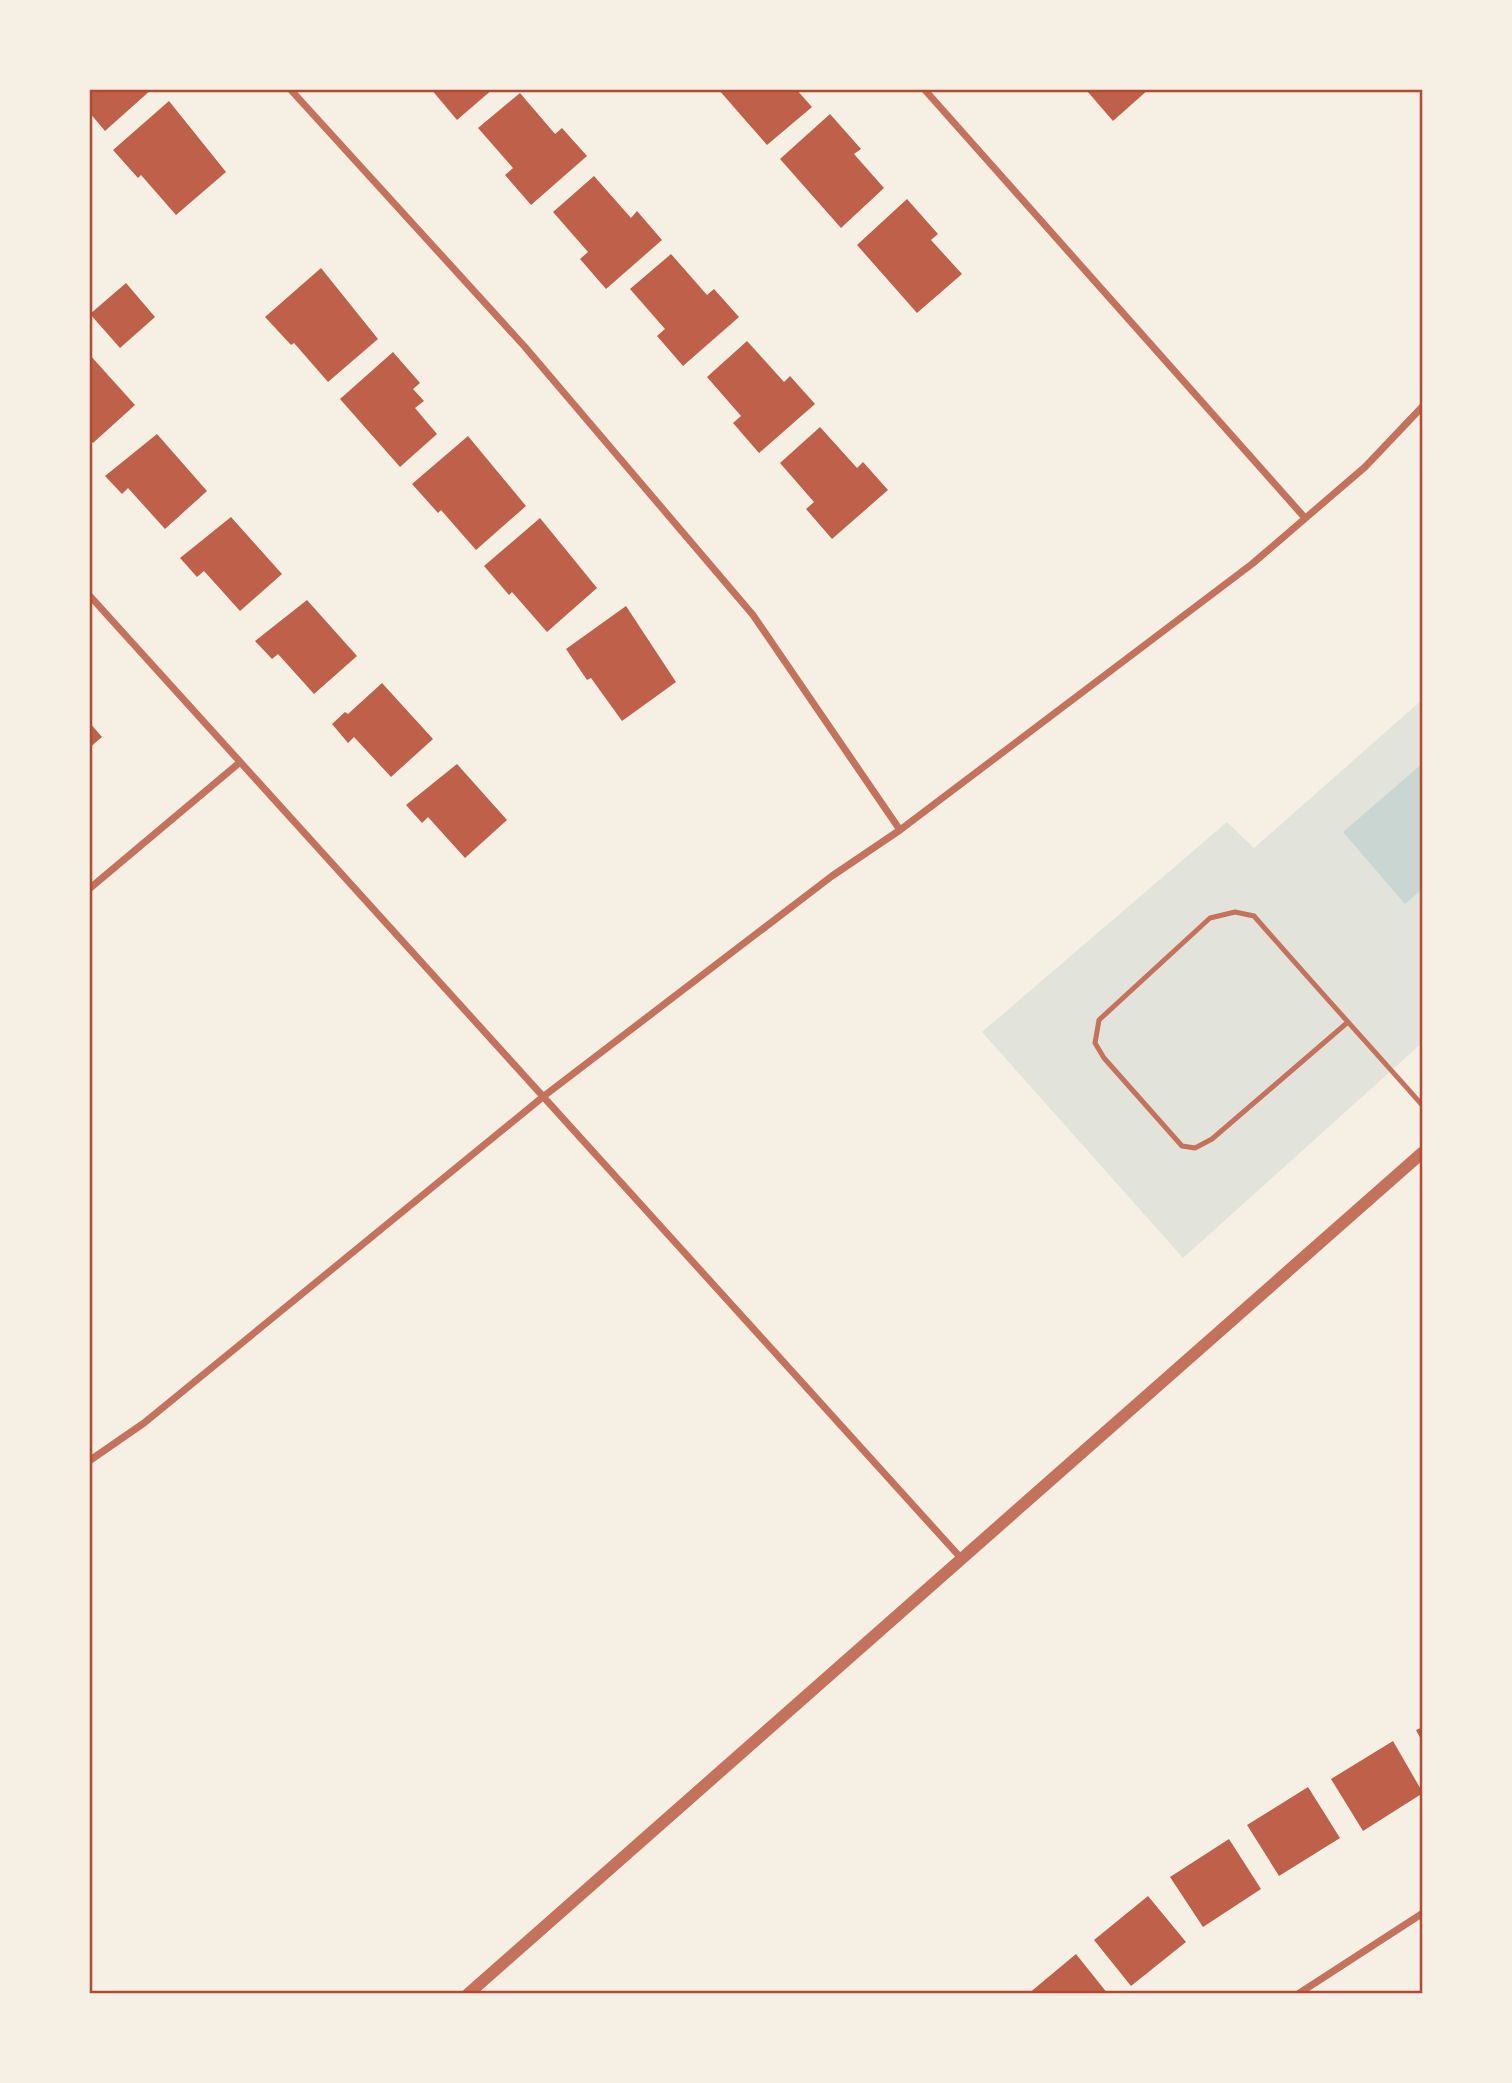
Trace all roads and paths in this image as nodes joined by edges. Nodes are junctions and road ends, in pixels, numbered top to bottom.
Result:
1 (290, 89) edge
2 (924, 89) edge
3 (1423, 406) edge
4 (1305, 518) junction
5 (89, 595) edge
6 (239, 764) junction
7 (900, 830) junction
8 (89, 889) edge
9 (1348, 1022) junction
10 (544, 1097) junction
11 (1423, 1106) edge
12 (1423, 1152) edge
13 (89, 1461) edge
14 (960, 1557) junction
15 (1423, 1913) edge
16 (468, 1994) edge
17 (1298, 1994) edge

1 - 7 street
2 - 4 street
3 - 4 street
4 - 7 street
5 - 6 street
6 - 8 street
6 - 10 street
7 - 10 street
9 - 9 lane
9 - 11 lane
10 - 13 street
10 - 14 street
12 - 14 street
14 - 16 street
15 - 17 street

